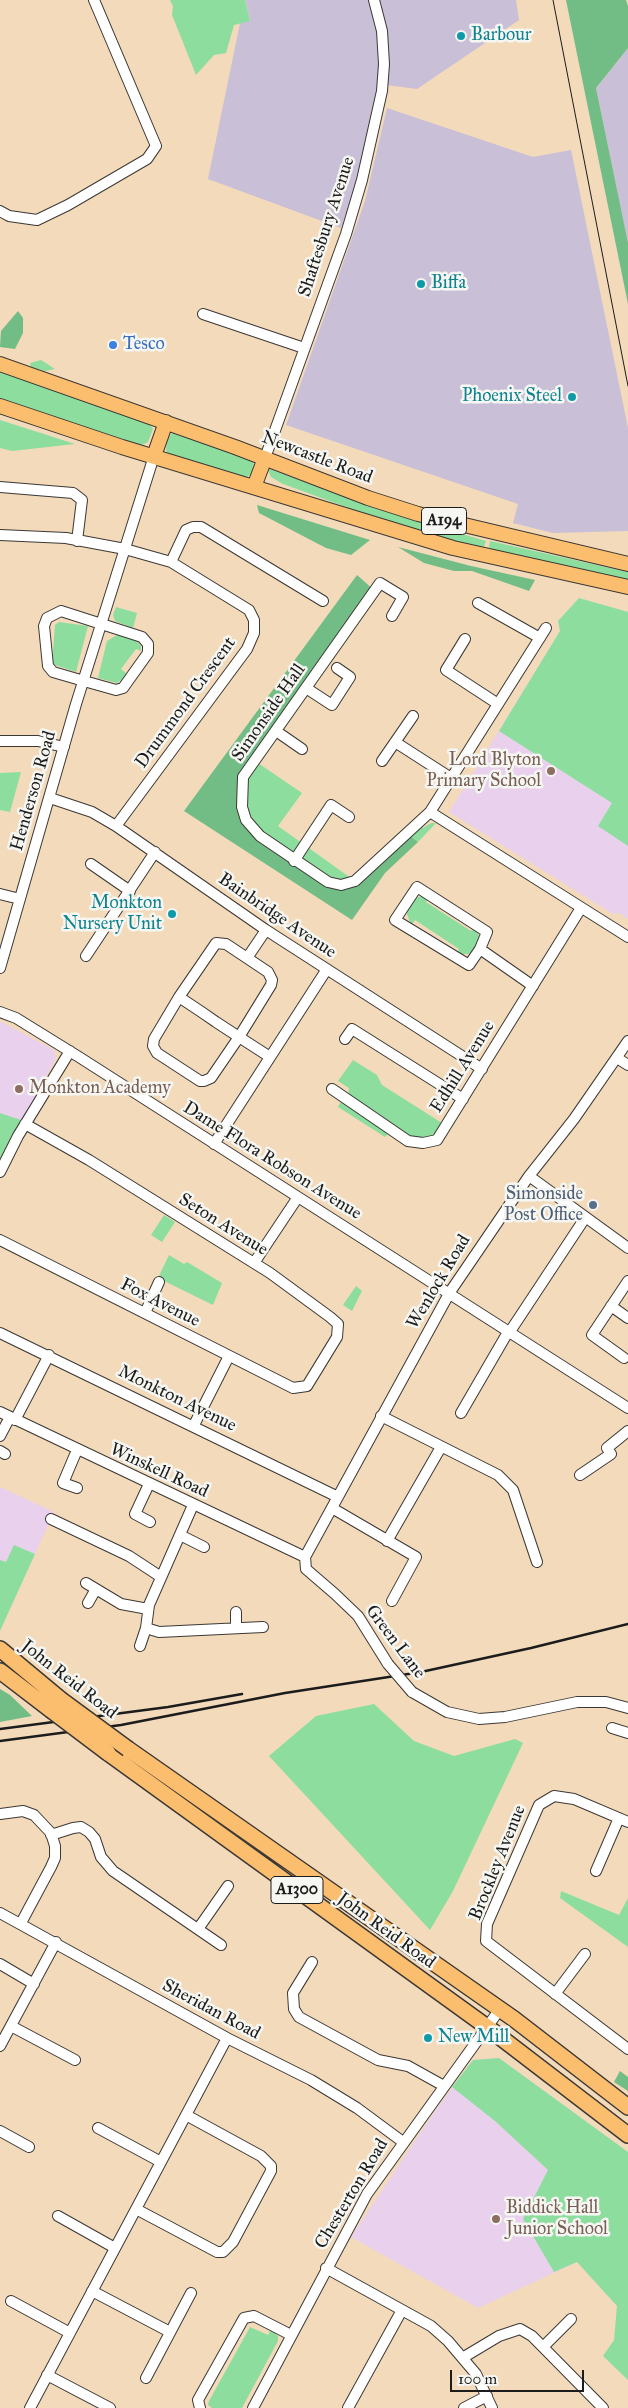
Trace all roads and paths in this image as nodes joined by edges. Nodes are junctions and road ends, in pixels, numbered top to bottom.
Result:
1 (94, 0) edge
2 (374, 0) edge
3 (0, 211) edge
4 (203, 314) dead end
5 (304, 348) junction
6 (0, 364) edge
7 (0, 406) edge
8 (166, 422) junction
9 (154, 456) junction
10 (265, 458) junction
11 (0, 486) edge
12 (254, 487) junction
13 (0, 536) edge
14 (77, 541) junction
15 (125, 549) junction
16 (171, 562) junction
17 (628, 564) edge
18 (628, 587) edge
19 (323, 601) dead end
20 (478, 602) dead end
21 (392, 616) dead end
22 (102, 623) junction
23 (546, 628) dead end
24 (540, 638) junction
25 (465, 639) dead end
26 (337, 668) dead end
27 (84, 681) junction
28 (306, 688) junction
29 (498, 704) junction
30 (413, 716) dead end
31 (276, 731) junction
32 (0, 741) edge
33 (395, 742) junction
34 (64, 747) junction
35 (302, 748) dead end
36 (382, 762) dead end
37 (451, 778) junction
38 (50, 798) junction
39 (430, 812) junction
40 (349, 817) dead end
41 (116, 826) junction
42 (155, 852) junction
43 (294, 861) junction
44 (91, 864) dead end
45 (130, 891) junction
46 (0, 894) edge
47 (20, 899) junction
48 (581, 908) junction
49 (266, 930) junction
50 (628, 937) edge
51 (480, 949) junction
52 (86, 956) dead end
53 (247, 958) junction
54 (0, 968) edge
55 (327, 969) junction
56 (533, 986) junction
57 (179, 998) junction
58 (0, 1012) edge
59 (238, 1037) junction
60 (345, 1039) dead end
61 (628, 1041) edge
62 (70, 1051) junction
63 (270, 1057) junction
64 (617, 1058) junction
65 (628, 1065) edge
66 (482, 1069) junction
67 (332, 1089) dead end
68 (463, 1099) junction
69 (25, 1124) junction
70 (214, 1144) junction
71 (0, 1172) edge
72 (529, 1176) junction
73 (298, 1197) junction
74 (584, 1218) junction
75 (0, 1240) edge
76 (628, 1248) edge
77 (254, 1263) junction
78 (628, 1281) edge
79 (160, 1282) dead end
80 (450, 1292) junction
81 (611, 1306) junction
82 (145, 1313) junction
83 (628, 1318) edge
84 (509, 1332) junction
85 (0, 1333) edge
86 (49, 1355) junction
87 (230, 1356) junction
88 (624, 1358) dead end
89 (307, 1386) joint
90 (628, 1408) edge
91 (0, 1412) edge
92 (461, 1413) dead end
93 (380, 1416) junction
94 (13, 1418) junction
95 (194, 1425) junction
96 (628, 1430) edge
97 (0, 1436) edge
98 (442, 1447) junction
99 (77, 1450) junction
100 (580, 1475) dead end
101 (149, 1484) junction
102 (78, 1488) dead end
103 (338, 1496) junction
104 (193, 1505) junction
105 (332, 1508) junction
106 (51, 1519) dead end
107 (150, 1522) dead end
108 (180, 1535) junction
109 (387, 1541) junction
110 (204, 1547) dead end
111 (305, 1557) junction
112 (536, 1562) dead end
113 (161, 1578) junction
114 (86, 1582) dead end
115 (96, 1589) junction
116 (392, 1601) dead end
117 (88, 1603) dead end
118 (148, 1609) junction
119 (236, 1612) dead end
120 (263, 1627) dead end
121 (146, 1628) junction
122 (236, 1628) junction
123 (140, 1646) dead end
124 (0, 1649) edge
125 (0, 1671) edge
126 (55, 1704) junction
127 (628, 1708) edge
128 (612, 1728) dead end
129 (628, 1733) edge
130 (0, 1814) edge
131 (624, 1820) edge
132 (51, 1835) junction
133 (596, 1871) dead end
134 (228, 1886) dead end
135 (0, 1913) edge
136 (21, 1923) junction
137 (198, 1929) junction
138 (56, 1942) junction
139 (221, 1945) dead end
140 (585, 1954) dead end
141 (312, 1962) dead end
142 (0, 1964) edge
143 (34, 1984) junction
144 (555, 1994) junction
145 (500, 2010) junction
146 (11, 2026) junction
147 (487, 2028) junction
148 (227, 2038) junction
149 (0, 2046) edge
150 (628, 2049) edge
151 (75, 2060) dead end
152 (444, 2086) junction
153 (628, 2107) edge
154 (186, 2115) junction
155 (98, 2128) dead end
156 (0, 2131) edge
157 (628, 2134) edge
158 (403, 2142) junction
159 (29, 2147) dead end
160 (161, 2162) junction
161 (136, 2209) junction
162 (58, 2216) dead end
163 (115, 2248) junction
164 (326, 2268) junction
165 (92, 2291) junction
166 (191, 2292) dead end
167 (11, 2301) dead end
168 (402, 2310) junction
169 (571, 2319) dead end
170 (170, 2332) junction
171 (70, 2333) junction
172 (291, 2335) junction
173 (543, 2347) junction
174 (464, 2357) junction
175 (47, 2375) junction
176 (146, 2378) dead end
177 (487, 2396) junction
178 (30, 2408) edge
179 (110, 2408) edge
180 (200, 2408) edge
181 (253, 2408) edge
182 (348, 2408) edge
183 (464, 2408) edge
184 (492, 2408) edge
185 (603, 2408) edge

1 - 3 street
2 - 5 street, Shaftesbury Avenue
4 - 5 street
5 - 10 street, Shaftesbury Avenue
6 - 8 main road, Newcastle Road / A194
7 - 9 main road, A194
8 - 9 main road
8 - 10 main road, Newcastle Road / A194
9 - 12 main road, A194
9 - 15 street, Henderson Road
10 - 12 main road
10 - 17 main road, Newcastle Road / A194
11 - 14 street
12 - 18 main road, A194
13 - 14 street, Drummond Crescent
14 - 15 street, Drummond Crescent
15 - 16 street, Drummond Crescent
15 - 22 street, Henderson Road
16 - 19 street
16 - 41 street, Drummond Crescent
20 - 24 street
21 - 28 street, Simonside Hall
22 - 27 street, Henderson Road
22 - 27 street
22 - 27 street
23 - 24 street, Simonside Hall
24 - 29 street, Simonside Hall
25 - 29 street
26 - 28 street
27 - 34 street, Henderson Road
28 - 31 street, Simonside Hall
29 - 37 street, Simonside Hall
30 - 33 street
31 - 35 street
31 - 43 street, Simonside Hall
32 - 34 street
33 - 36 street
33 - 37 street
34 - 38 street, Henderson Road
37 - 39 street, Simonside Hall
38 - 41 street, Bainbridge Avenue
38 - 47 street, Henderson Road
39 - 43 street, Simonside Hall
39 - 48 street
40 - 43 street
41 - 42 street, Bainbridge Avenue
42 - 45 street
42 - 49 street, Bainbridge Avenue
44 - 45 street
45 - 52 street
46 - 47 street
47 - 54 street, Henderson Road
48 - 50 street
48 - 56 street, Edhill Avenue
49 - 53 street
49 - 55 street, Bainbridge Avenue
51 - 51 street
51 - 56 street
53 - 57 street
53 - 59 street
55 - 63 street
55 - 66 street, Bainbridge Avenue
56 - 66 street, Edhill Avenue
57 - 59 street
57 - 59 street
58 - 62 street, Dame Flora Robson Avenue
59 - 63 street
60 - 68 street
61 - 64 street, Wenlock Road
62 - 69 street
62 - 70 street, Dame Flora Robson Avenue
63 - 70 street
64 - 65 street
64 - 72 street, Wenlock Road
66 - 68 street, Edhill Avenue
67 - 68 street, Edhill Avenue
69 - 71 street
69 - 77 street, Seton Avenue
70 - 73 street, Dame Flora Robson Avenue
72 - 74 street
72 - 80 street, Wenlock Road
73 - 77 street
73 - 80 street, Dame Flora Robson Avenue
74 - 76 street
74 - 84 street
75 - 82 street, Fox Avenue
77 - 89 street, Seton Avenue
78 - 81 street
79 - 82 street
80 - 84 street, Dame Flora Robson Avenue
80 - 93 street, Wenlock Road
81 - 83 street
81 - 88 street
82 - 87 street, Fox Avenue
84 - 90 street, Dame Flora Robson Avenue
84 - 92 street
85 - 86 street, Monkton Avenue
86 - 94 street
86 - 95 street, Monkton Avenue
87 - 89 street, Fox Avenue
87 - 95 street
91 - 94 street, Winskell Road
93 - 98 street
93 - 103 street, Wenlock Road
94 - 97 street
94 - 99 street, Winskell Road
95 - 103 street, Monkton Avenue
96 - 100 street
98 - 109 street
98 - 112 street
99 - 101 street, Winskell Road
99 - 102 street
101 - 104 street, Winskell Road
101 - 107 street
103 - 105 street, Wenlock Road
104 - 108 street
104 - 111 street, Winskell Road
105 - 109 street
105 - 111 street, Wenlock Road
106 - 113 street
108 - 110 street
108 - 113 street
109 - 116 street
111 - 127 street, Green Lane, bridge
113 - 118 street
114 - 115 street
115 - 117 street
115 - 118 street
118 - 121 street
119 - 122 street
120 - 122 street
121 - 122 street
121 - 123 street
124 - 126 highway, John Reid Road / A1300
125 - 126 highway, John Reid Road / A1300
126 - 145 highway, John Reid Road / A1300, bridge
126 - 147 highway, John Reid Road / A1300, bridge
128 - 129 street
130 - 132 street
131 - 133 street
131 - 144 street, Brockley Avenue
132 - 136 street
132 - 137 street
134 - 137 street
135 - 136 street, Sheridan Road
136 - 138 street, Sheridan Road
137 - 139 street
138 - 143 street
138 - 148 street, Sheridan Road
140 - 144 street
141 - 152 street
142 - 143 street
143 - 146 street
144 - 150 street, Brockley Avenue
145 - 147 street, Chesterton Road
145 - 153 highway, John Reid Road / A1300
146 - 149 street
146 - 151 street
147 - 152 street, Chesterton Road
147 - 157 highway, John Reid Road / A1300
148 - 154 street
148 - 158 street, Sheridan Road
152 - 158 street, Chesterton Road
154 - 160 street
154 - 161 street
155 - 160 street
156 - 159 street
158 - 164 street, Chesterton Road
160 - 161 street
161 - 163 street
162 - 163 street
163 - 165 street
164 - 168 street
164 - 172 street, Chesterton Road
165 - 170 street
165 - 171 street
166 - 170 street
167 - 171 street
168 - 174 street
168 - 182 street
169 - 173 street
170 - 176 street
171 - 175 street
172 - 180 street
172 - 181 street, Chesterton Road
173 - 174 street
173 - 185 street
174 - 177 street
175 - 178 street
175 - 179 street
177 - 183 street
177 - 184 street

